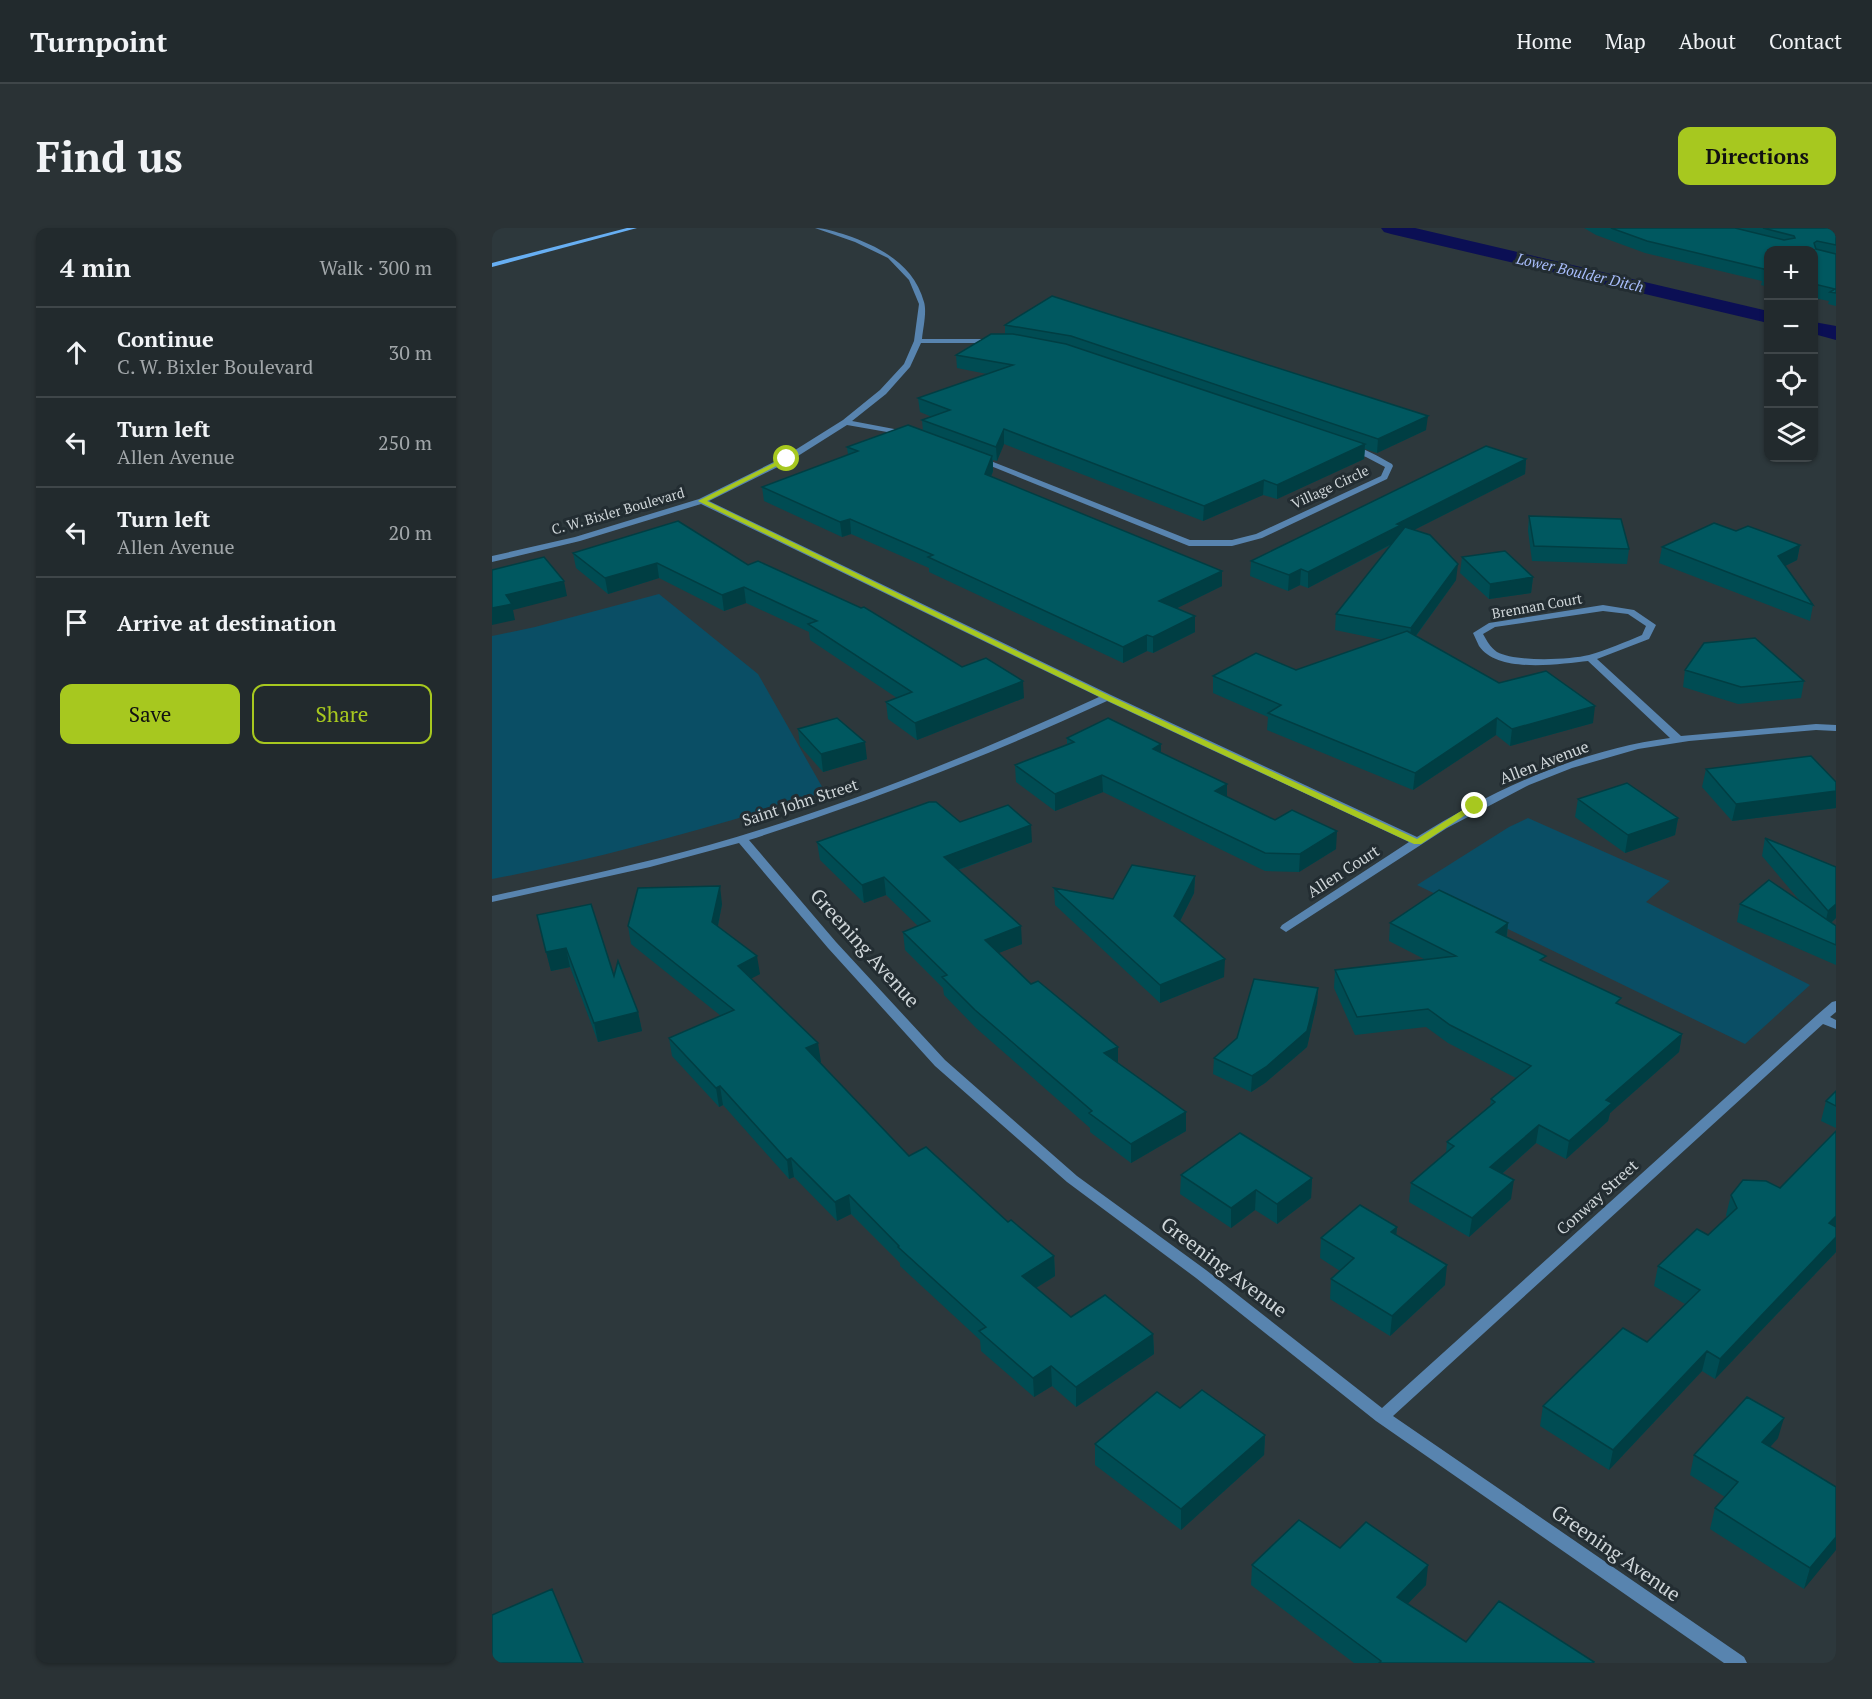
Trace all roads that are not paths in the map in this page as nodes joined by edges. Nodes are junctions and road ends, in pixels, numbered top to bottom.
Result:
1 (634, 228) edge
2 (818, 228) edge
3 (492, 265) edge
4 (918, 341) junction
5 (1003, 342) edge
6 (846, 422) junction
7 (918, 437) edge
8 (1336, 444) edge
9 (972, 457) edge
10 (702, 501) junction
11 (492, 559) edge
12 (1590, 658) junction
13 (1107, 697) junction
14 (1836, 728) edge
15 (1679, 740) junction
16 (742, 838) junction
17 (1418, 842) junction
18 (492, 899) edge
19 (1286, 928) dead end
20 (1836, 1005) edge
21 (1821, 1018) junction
22 (1836, 1025) edge
23 (1382, 1417) junction
24 (1738, 1663) edge

1 - 3 main road
2 - 4 street, C. W. Bixler Boulevard
4 - 5 street
4 - 6 street, C. W. Bixler Boulevard
6 - 7 street
6 - 10 street, C. W. Bixler Boulevard
8 - 9 street, Village Circle
10 - 11 street, C. W. Bixler Boulevard
10 - 13 street
12 - 12 street, Brennan Court
12 - 15 street
13 - 16 street, Saint John Street
13 - 17 street
14 - 15 street, Allen Avenue
15 - 17 street, Allen Avenue
16 - 18 street, Saint John Street
16 - 23 street, Greening Avenue
17 - 19 street, Allen Court
20 - 21 street, Conway Street
21 - 22 street
21 - 23 street, Conway Street
23 - 24 street, Greening Avenue

